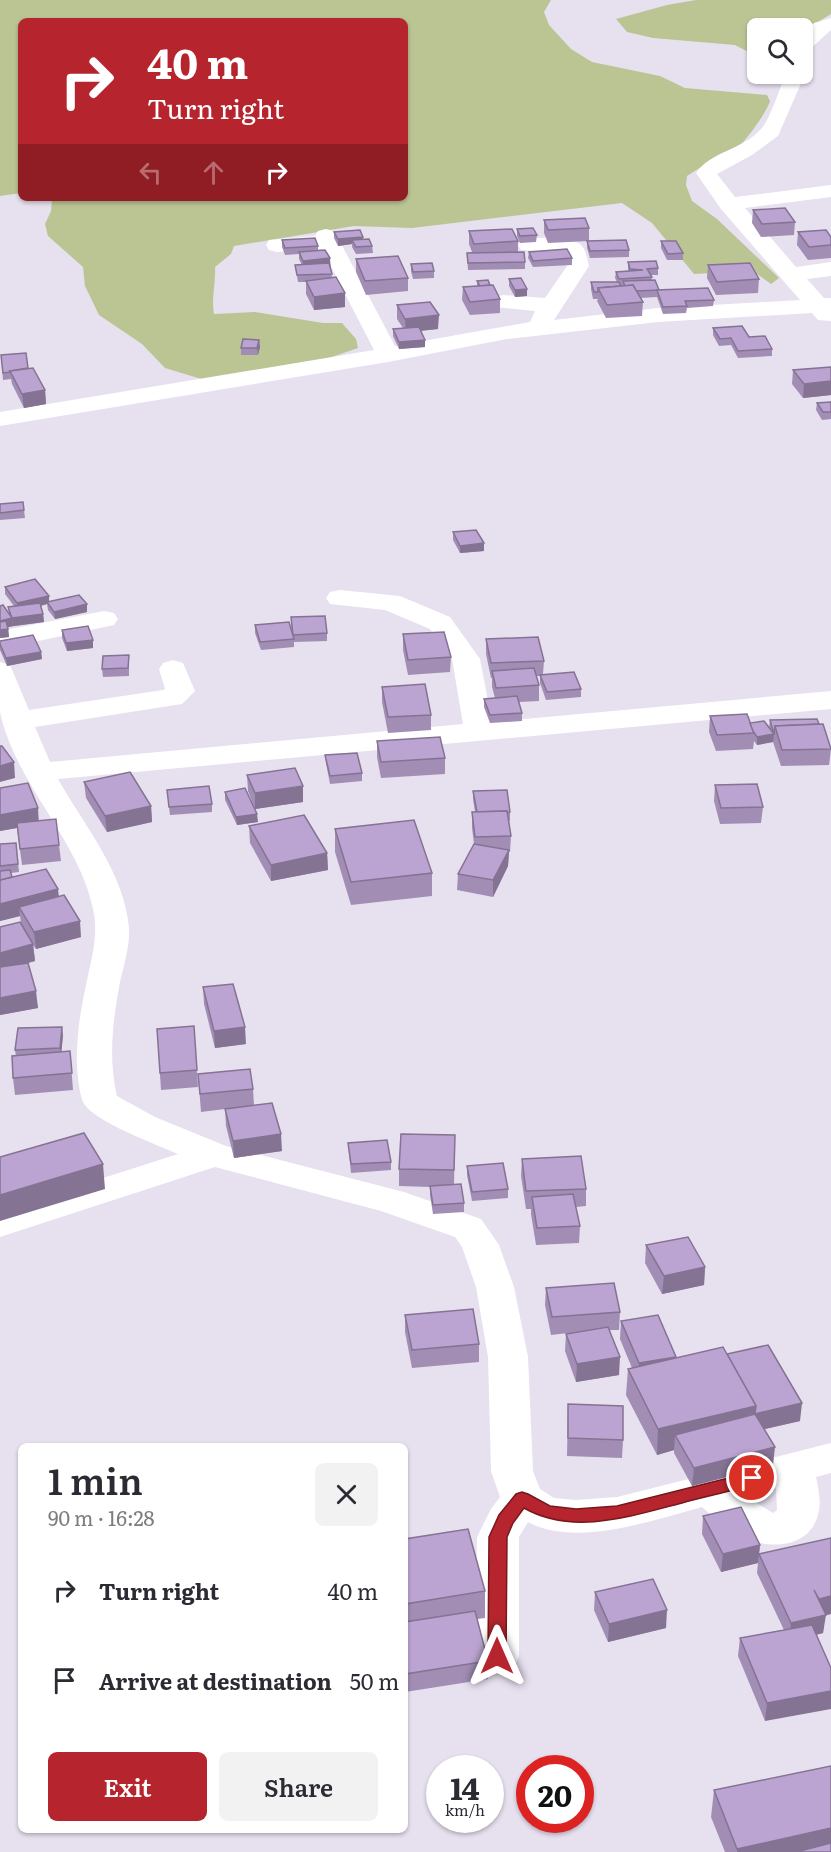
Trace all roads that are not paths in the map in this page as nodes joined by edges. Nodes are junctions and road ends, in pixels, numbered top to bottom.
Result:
1 (831, 24) edge
2 (813, 35) edge
3 (791, 84) edge
4 (831, 191) edge
5 (729, 204) junction
6 (529, 244) edge
7 (277, 245) dead end
8 (831, 269) edge
9 (789, 274) junction
10 (503, 302) dead end
11 (552, 305) junction
12 (826, 310) edge
13 (541, 327) junction
14 (388, 355) junction
15 (0, 393) edge
16 (6, 418) edge
17 (340, 598) dead end
18 (104, 619) dead end
19 (0, 640) edge
20 (173, 669) dead end
21 (0, 671) edge
22 (831, 700) edge
23 (19, 720) junction
24 (479, 730) junction
25 (39, 772) junction
26 (214, 1155) junction
27 (0, 1224) edge
28 (813, 1463) edge
29 (709, 1489) junction
30 (522, 1499) junction
31 (497, 1656) dead end

1 - 2 street
3 - 5 street
4 - 5 street
5 - 9 street
6 - 11 street
7 - 14 street
8 - 9 street
9 - 12 street
10 - 11 street
11 - 13 street
12 - 13 street
13 - 14 street
14 - 16 street
15 - 16 street
17 - 24 street
18 - 19 street
20 - 23 street
21 - 23 street
22 - 24 street
23 - 25 street
24 - 25 street
25 - 26 street
26 - 27 street
26 - 30 street
28 - 29 street
28 - 29 street
29 - 30 street
30 - 31 street

